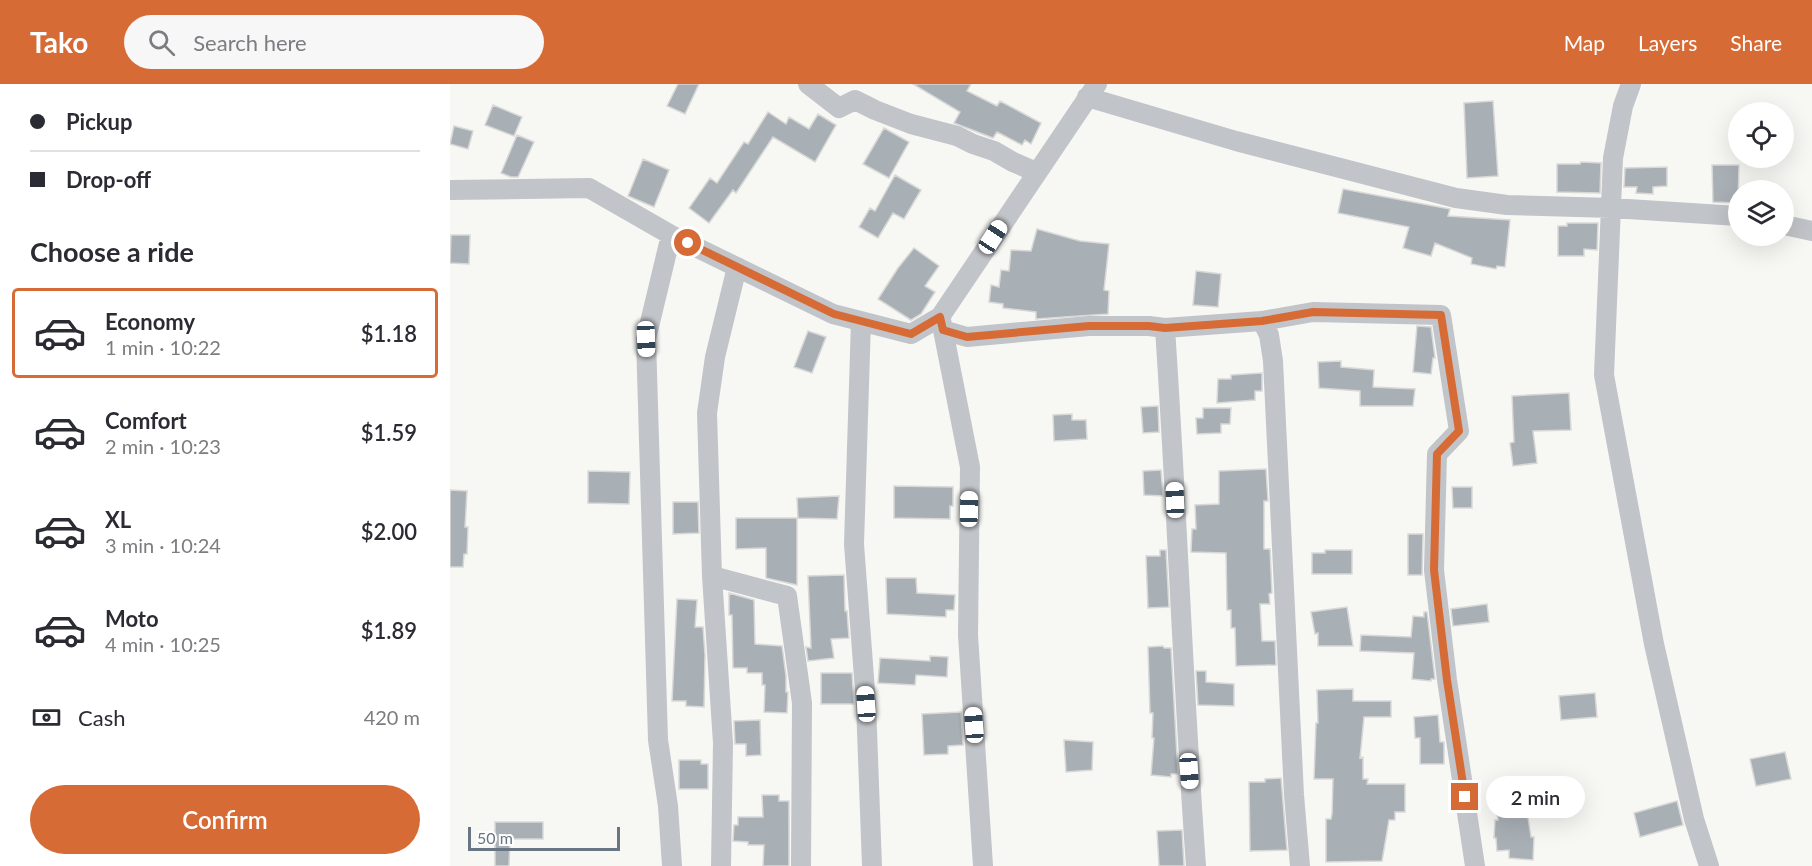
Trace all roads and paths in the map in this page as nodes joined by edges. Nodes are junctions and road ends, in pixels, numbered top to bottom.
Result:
1 (808, 84) edge
2 (1631, 84) edge
3 (1092, 90) edge
4 (1036, 172) junction
5 (450, 190) edge
6 (1612, 208) junction
7 (1728, 215) edge
8 (1794, 227) edge
9 (1812, 231) edge
10 (671, 235) junction
11 (737, 267) junction
12 (861, 321) junction
13 (1262, 321) junction
14 (942, 323) junction
15 (1165, 328) junction
16 (712, 576) junction
17 (672, 866) edge
18 (721, 866) edge
19 (801, 866) edge
20 (872, 866) edge
21 (983, 866) edge
22 (1196, 866) edge
23 (1300, 866) edge
24 (1475, 866) edge
25 (1709, 866) edge

1 - 4 street
2 - 6 street
3 - 4 street
3 - 6 street
4 - 14 street
5 - 10 street
6 - 7 street
6 - 25 street
8 - 9 street
10 - 11 street
10 - 17 street
11 - 12 street
11 - 16 street
12 - 14 street
12 - 20 street
13 - 15 street
13 - 23 street
13 - 24 street
14 - 15 street
14 - 21 street
15 - 22 street
16 - 18 street
16 - 19 street

